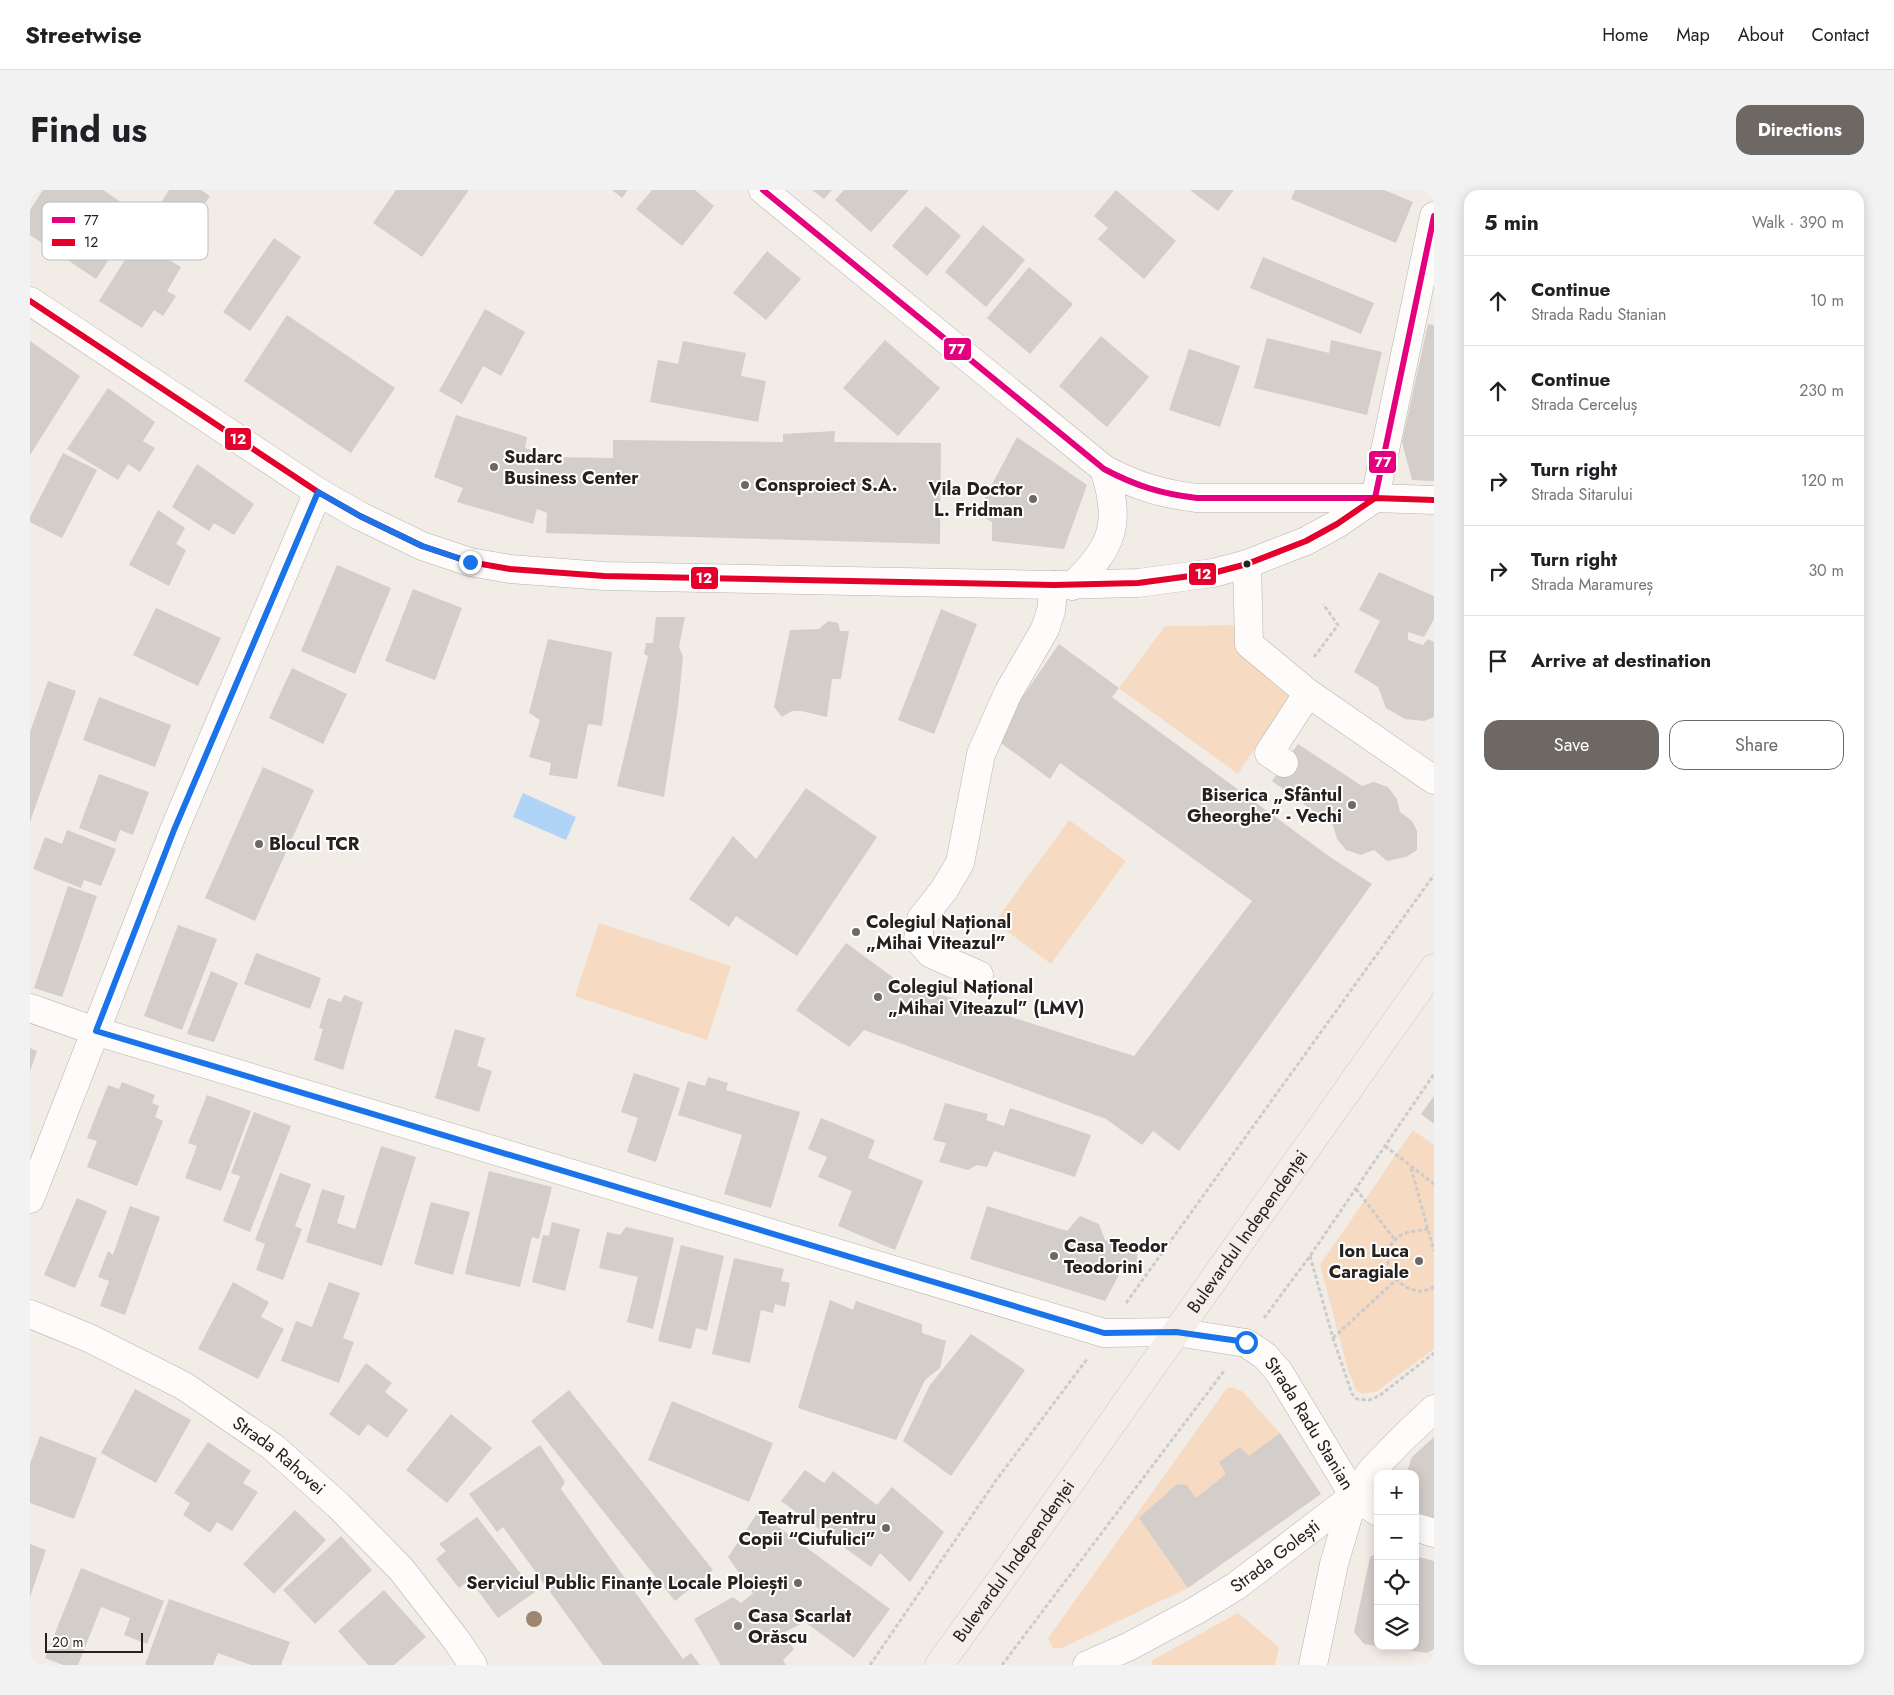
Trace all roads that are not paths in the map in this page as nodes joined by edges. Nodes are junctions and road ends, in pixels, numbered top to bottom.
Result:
1 (763, 190) edge
2 (1434, 216) edge
3 (30, 300) edge
4 (1104, 469) junction
5 (318, 492) junction
6 (1375, 498) junction
7 (1434, 500) edge
8 (1247, 564) junction
9 (1063, 585) junction
10 (1302, 687) junction
11 (1284, 764) dead end
12 (1434, 780) edge
13 (1434, 968) edge
14 (979, 975) dead end
15 (30, 1008) edge
16 (96, 1031) junction
17 (30, 1199) edge
18 (30, 1314) edge
19 (1176, 1332) junction
20 (1434, 1409) edge
21 (1354, 1496) junction
22 (1374, 1509) edge
23 (1419, 1528) edge
24 (1434, 1533) edge
25 (473, 1665) edge
26 (939, 1665) edge
27 (1087, 1665) edge
28 (1313, 1665) edge

1 - 4 street
2 - 6 street
3 - 5 street
4 - 6 street
4 - 9 street
5 - 9 street
5 - 16 street
6 - 7 street
6 - 8 street
8 - 9 street
8 - 10 street
9 - 14 street
10 - 11 street
10 - 12 street
13 - 19 main road, Bulevardul Independenței
15 - 16 street, Strada Radu Stanian
16 - 17 street
16 - 19 street, Strada Radu Stanian
18 - 25 street, Strada Rahovei
19 - 21 street, Strada Radu Stanian
19 - 26 main road, Bulevardul Independenței
20 - 21 street, Strada Golești
21 - 22 street, Strada Radu Stanian
21 - 27 street, Strada Golești
21 - 28 street
23 - 24 street

